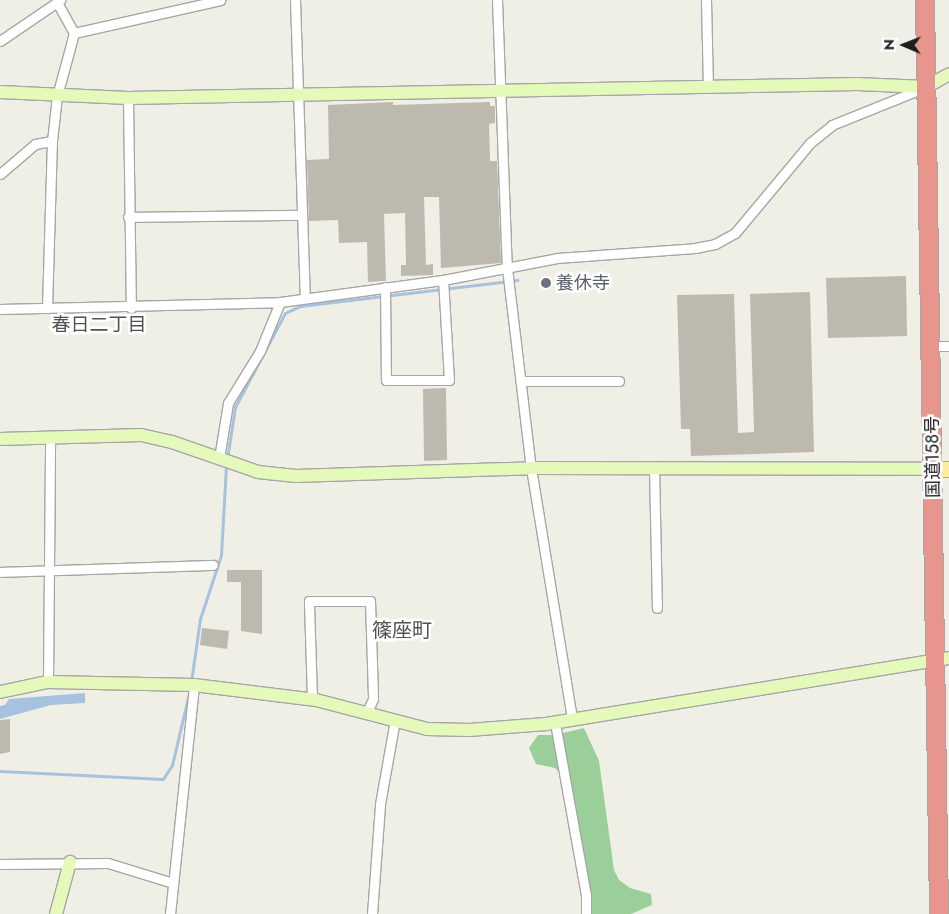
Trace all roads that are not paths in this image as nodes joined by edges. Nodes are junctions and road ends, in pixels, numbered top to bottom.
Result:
1 (220, 0) edge
2 (295, 0) edge
3 (498, 0) edge
4 (706, 0) edge
5 (926, 0) edge
6 (59, 1) edge
7 (74, 33) junction
8 (0, 41) edge
9 (949, 74) edge
10 (926, 87) junction
11 (708, 88) junction
12 (500, 91) junction
13 (0, 92) edge
14 (296, 94) junction
15 (57, 96) junction
16 (128, 98) junction
17 (52, 141) junction
18 (0, 174) edge
19 (302, 215) junction
20 (128, 217) junction
21 (507, 268) junction
22 (443, 280) junction
23 (385, 287) junction
24 (305, 297) junction
25 (280, 302) junction
26 (47, 308) junction
27 (131, 308) junction
28 (0, 309) edge
29 (931, 346) junction
30 (949, 346) edge
31 (522, 381) junction
32 (619, 381) dead end
33 (50, 437) junction
34 (0, 440) edge
35 (219, 458) junction
36 (531, 468) junction
37 (654, 468) junction
38 (941, 469) edge
39 (213, 565) dead end
40 (49, 570) junction
41 (0, 572) edge
42 (657, 608) dead end
43 (943, 659) edge
44 (48, 682) junction
45 (194, 685) junction
46 (0, 692) edge
47 (312, 700) junction
48 (367, 712) junction
49 (395, 720) junction
50 (572, 720) junction
51 (555, 723) junction
52 (943, 861) edge
53 (70, 862) junction
54 (0, 864) edge
55 (173, 883) junction
56 (56, 914) edge
57 (170, 914) edge
58 (372, 914) edge
59 (586, 914) edge
60 (938, 914) edge

1 - 7 street
2 - 14 street
3 - 12 street
4 - 11 street
5 - 10 highway, 国道158号
6 - 7 street
6 - 8 street
7 - 15 street
9 - 10 street
10 - 11 street
10 - 21 street
10 - 29 highway, 国道158号
11 - 12 street
12 - 14 street
12 - 21 street
13 - 15 street
14 - 16 street
14 - 19 street
15 - 16 street
15 - 17 street
16 - 20 street
17 - 18 street
17 - 26 street
19 - 20 street
19 - 24 street
20 - 27 street
21 - 22 street
21 - 31 street
22 - 23 street
22 - 23 street
23 - 24 street
24 - 25 street
25 - 27 street
25 - 35 street
26 - 27 street
26 - 28 street
29 - 30 street
29 - 38 highway, 国道158号
31 - 32 street
31 - 36 street
33 - 34 street
33 - 35 street
33 - 40 street
35 - 36 street
36 - 37 street
36 - 50 street
37 - 38 street
37 - 42 street
38 - 43 highway, 国道158号
39 - 40 street
40 - 41 street
40 - 44 street
43 - 50 street
43 - 52 highway, 国道158号
44 - 45 street
44 - 46 street
45 - 47 street
45 - 55 street
47 - 48 street
47 - 48 street
48 - 49 street
49 - 51 street
49 - 58 street
50 - 51 street
51 - 59 street
52 - 60 highway, 国道158号
53 - 54 street
53 - 55 street
53 - 56 street
55 - 57 street

